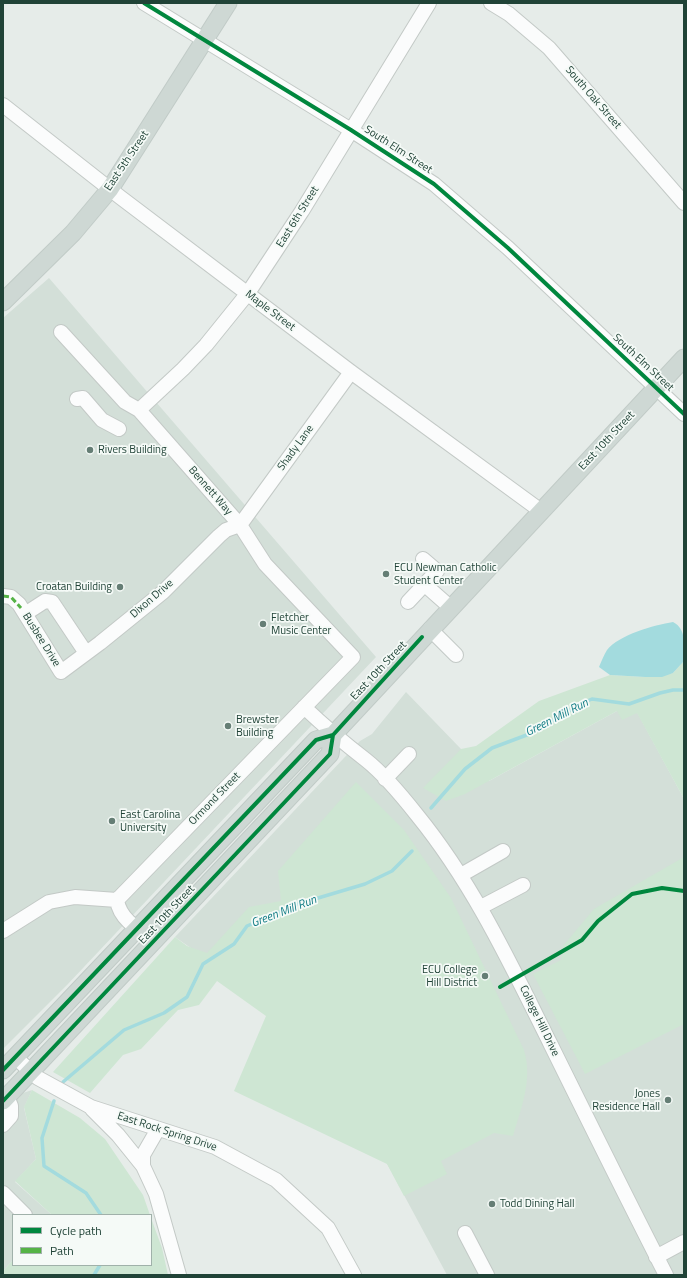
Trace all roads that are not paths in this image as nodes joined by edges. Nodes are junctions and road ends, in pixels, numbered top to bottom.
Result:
1 (144, 3) edge
2 (228, 3) edge
3 (429, 3) edge
4 (492, 3) edge
5 (205, 41) junction
6 (3, 106) edge
7 (351, 130) junction
8 (110, 189) junction
9 (684, 203) edge
10 (248, 294) junction
11 (3, 302) edge
12 (61, 332) dead end
13 (684, 358) edge
14 (351, 372) junction
15 (656, 387) junction
16 (77, 399) dead end
17 (139, 410) junction
18 (684, 414) edge
19 (119, 428) dead end
20 (541, 511) junction
21 (240, 525) junction
22 (423, 559) dead end
23 (424, 584) junction
24 (3, 596) edge
25 (408, 602) dead end
26 (450, 608) junction
27 (23, 611) junction
28 (430, 629) junction
29 (86, 653) junction
30 (456, 655) dead end
31 (353, 657) joint
32 (61, 672) joint
33 (304, 707) junction
34 (333, 735) junction
35 (409, 754) dead end
36 (385, 779) junction
37 (503, 851) dead end
38 (461, 875) junction
39 (523, 885) dead end
40 (117, 900) junction
41 (481, 907) junction
42 (136, 928) junction
43 (3, 930) edge
44 (156, 940) junction
45 (15, 1057) junction
46 (3, 1070) edge
47 (31, 1071) junction
48 (5, 1099) edge
49 (90, 1107) junction
50 (3, 1125) edge
51 (158, 1129) junction
52 (144, 1166) junction
53 (3, 1193) edge
54 (24, 1214) edge
55 (465, 1233) dead end
56 (684, 1242) edge
57 (656, 1257) junction
58 (179, 1275) edge
59 (354, 1275) edge
60 (487, 1275) edge
61 (666, 1275) edge

1 - 5 street, South Elm Street
2 - 5 main road, East 5th Street
3 - 7 street, East 6th Street
4 - 9 street, South Oak Street
5 - 7 street, South Elm Street
5 - 8 main road, East 5th Street
6 - 8 street, Maple Street
7 - 10 street, East 6th Street
7 - 15 street, South Elm Street
8 - 10 street, Maple Street
8 - 11 main road, East 5th Street
10 - 14 street, Maple Street
10 - 17 street, East 6th Street
12 - 17 street, Bennett Way
13 - 15 main road, East 10th Street
14 - 20 street, Maple Street
14 - 21 street, Shady Lane
15 - 18 street, South Elm Street
15 - 20 main road, East 10th Street
16 - 19 street
17 - 21 street, Bennett Way
20 - 26 main road, East 10th Street
21 - 29 street, Dixon Drive
21 - 31 street, Bennett Way
22 - 23 street
23 - 25 street
23 - 26 street
24 - 27 street
26 - 28 main road, East 10th Street
27 - 29 street
27 - 32 street, Busbee Drive
28 - 30 street
28 - 34 main road, East 10th Street
29 - 32 street, Dixon Drive
31 - 33 street, Ormond Street
33 - 34 street
33 - 40 street, Ormond Street
34 - 36 street, College Hill Drive
34 - 42 main road, East 10th Street
34 - 44 main road, East 10th Street
35 - 36 street
36 - 38 street, College Hill Drive
37 - 38 street
38 - 41 street, College Hill Drive
39 - 41 street
40 - 42 street
40 - 43 street
41 - 57 street, College Hill Drive
42 - 44 street
42 - 45 main road, East 10th Street
44 - 47 main road, East 10th Street
45 - 46 main road, East 10th Street
45 - 47 street, East Rock Spring Drive
47 - 48 main road, East 10th Street
47 - 49 street, East Rock Spring Drive
48 - 50 street
49 - 51 street, East Rock Spring Drive
49 - 52 street
51 - 52 street
51 - 59 street, East Rock Spring Drive
52 - 58 street
53 - 54 street
55 - 60 street
56 - 57 street
57 - 61 street, College Hill Drive

